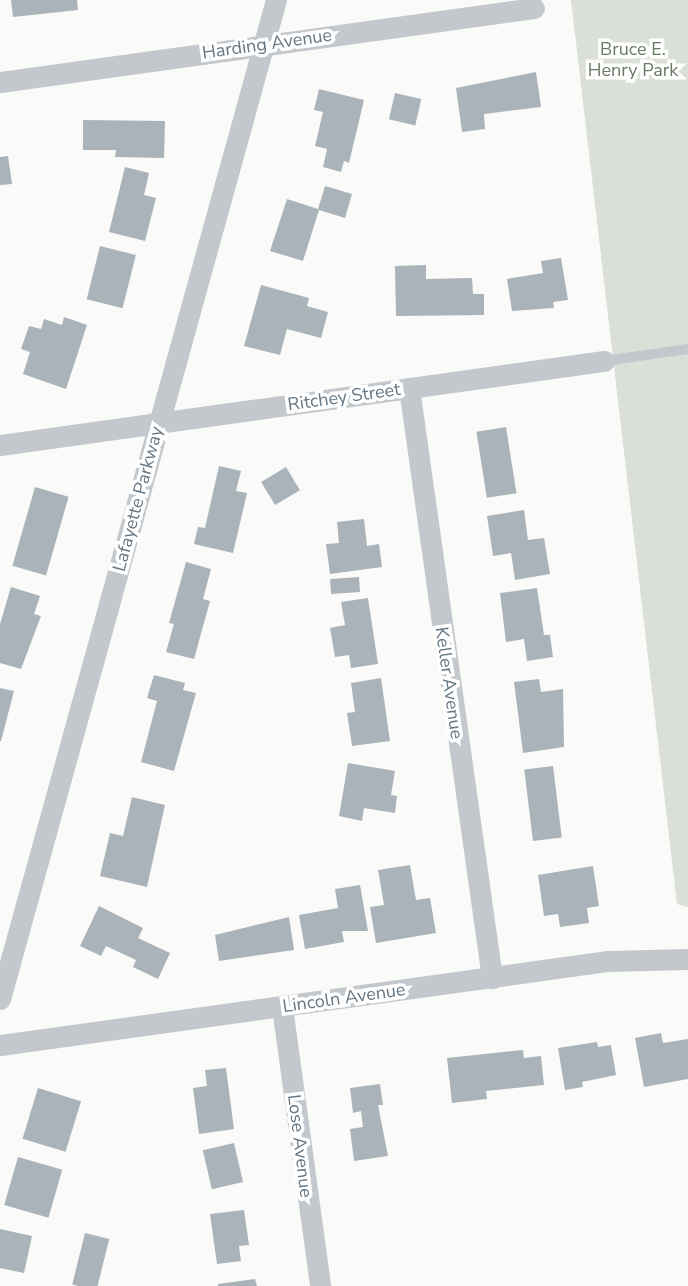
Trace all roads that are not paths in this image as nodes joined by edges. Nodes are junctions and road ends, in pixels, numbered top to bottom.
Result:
1 (276, 0) edge
2 (534, 8) dead end
3 (264, 44) junction
4 (0, 82) edge
5 (688, 349) edge
6 (604, 361) joint
7 (409, 388) junction
8 (159, 423) junction
9 (0, 445) edge
10 (688, 959) edge
11 (492, 978) junction
12 (0, 999) edge
13 (282, 1007) junction
14 (0, 1045) edge
15 (320, 1286) edge

1 - 3 street, Lafayette Parkway
2 - 3 street, Harding Avenue
3 - 4 street, Harding Avenue
3 - 8 street, Lafayette Parkway
5 - 6 lane, Ritchey Street
6 - 7 street, Ritchey Street
7 - 8 street, Ritchey Street
7 - 11 street, Keller Avenue
8 - 9 street, Ritchey Street
8 - 12 street, Lafayette Parkway
10 - 11 street, Lincoln Avenue
11 - 13 street, Lincoln Avenue
13 - 14 street, Lincoln Avenue
13 - 15 street, Lose Avenue

